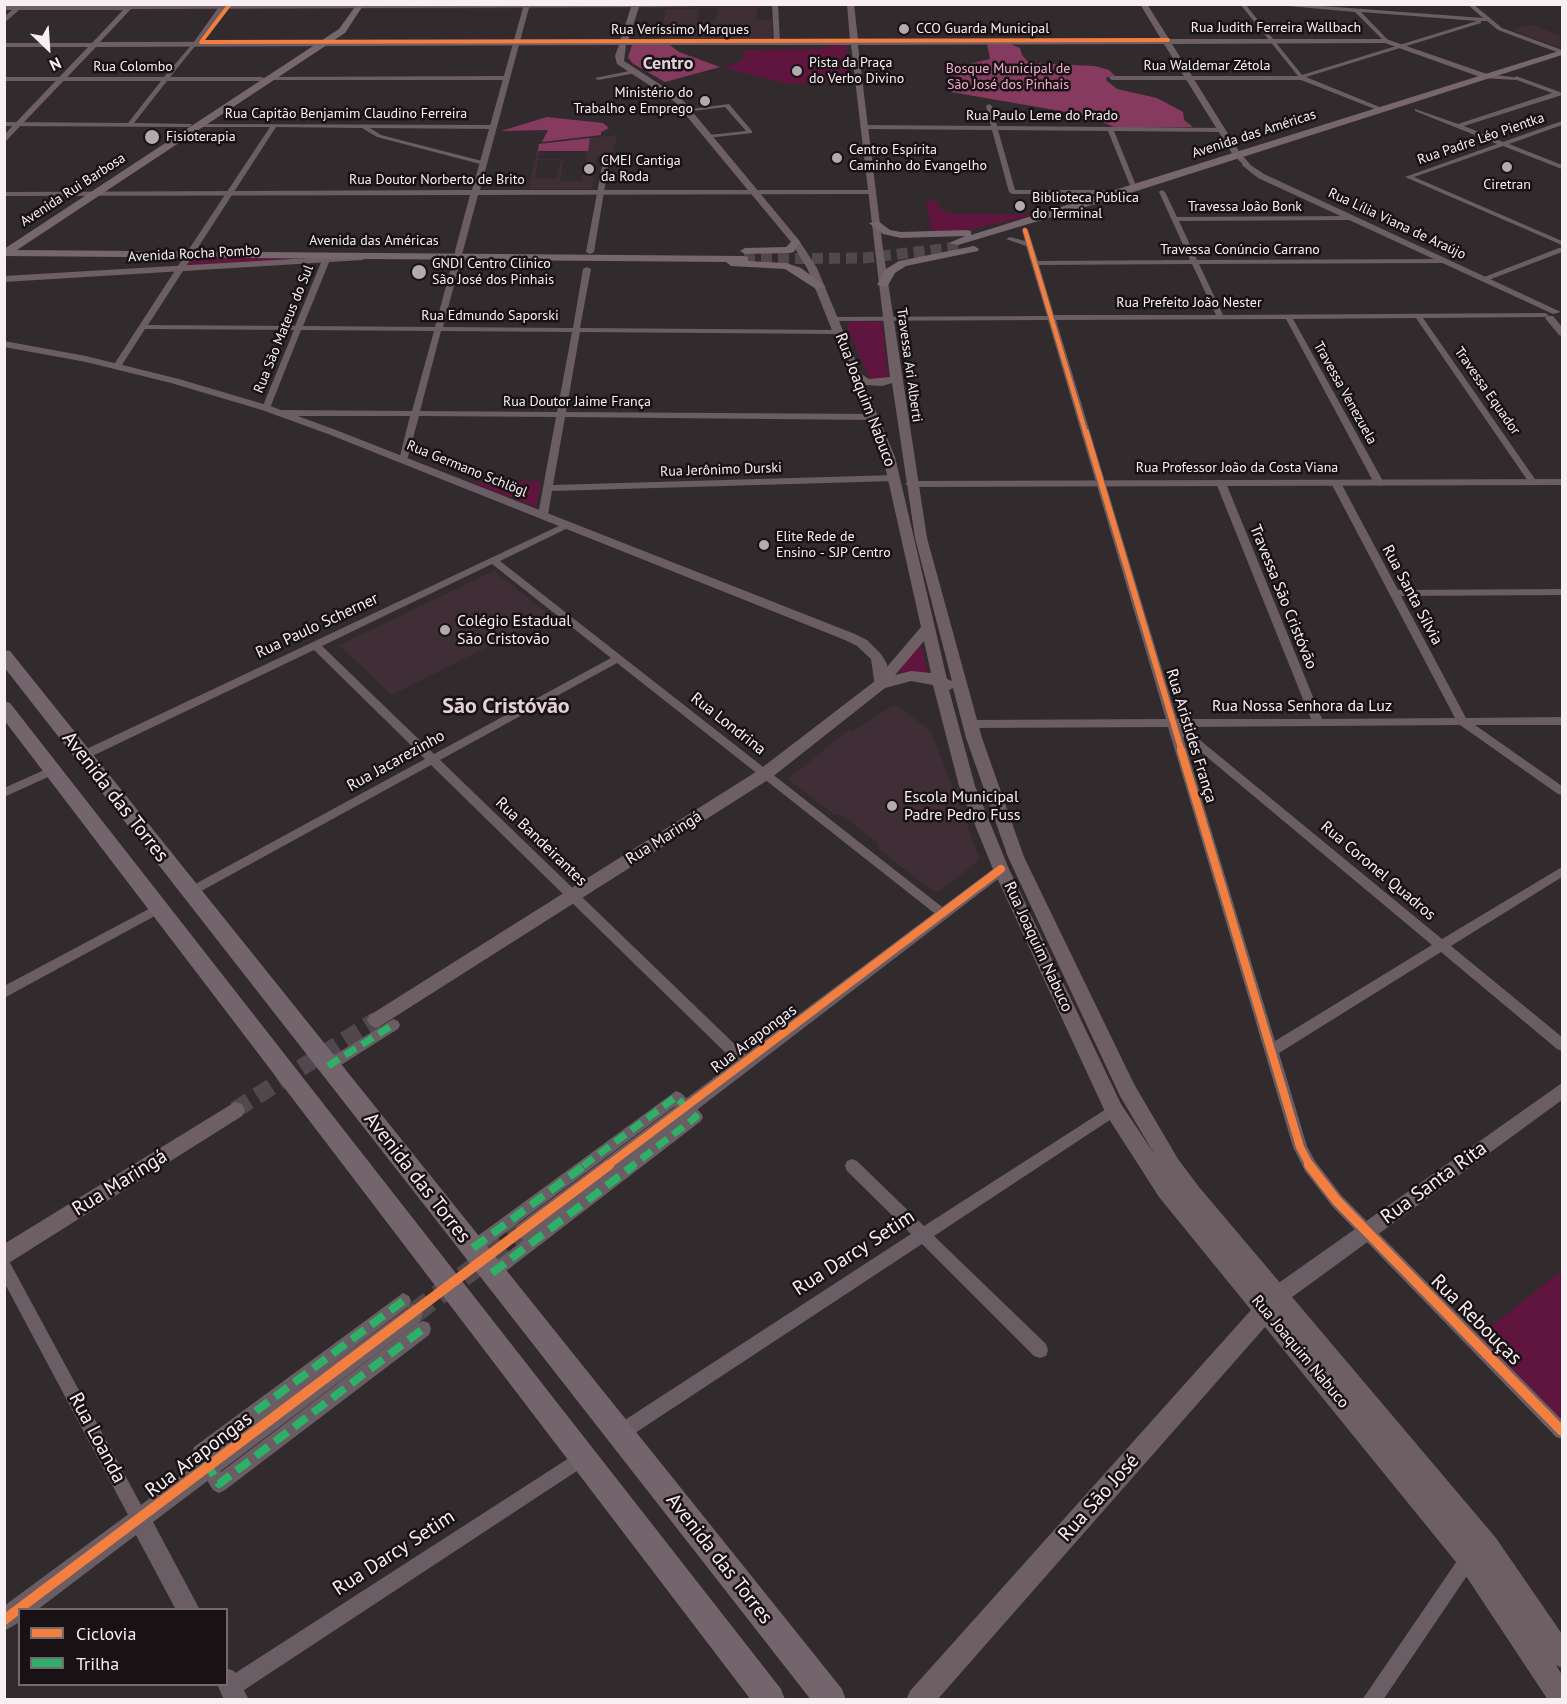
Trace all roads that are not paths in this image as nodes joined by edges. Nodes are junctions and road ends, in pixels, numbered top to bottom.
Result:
1 (814, 4) edge
2 (850, 4) edge
3 (1143, 4) edge
4 (1242, 4) edge
5 (1268, 4) edge
6 (1351, 4) edge
7 (1469, 4) edge
8 (635, 5) edge
9 (775, 5) edge
10 (21, 6) edge
11 (131, 6) edge
12 (223, 6) edge
13 (355, 6) edge
14 (526, 6) edge
15 (4, 8) edge
16 (1357, 11) junction
17 (1486, 20) junction
18 (4, 21) edge
19 (1272, 41) junction
20 (1386, 41) junction
21 (1167, 42) junction
22 (623, 43) junction
23 (777, 43) junction
24 (853, 43) junction
25 (318, 44) junction
26 (516, 44) junction
27 (4, 45) edge
28 (94, 45) junction
29 (193, 45) junction
30 (1401, 46) junction
31 (1562, 52) edge
32 (1563, 63) edge
33 (634, 72) junction
34 (1486, 75) junction
35 (507, 78) junction
36 (597, 78) dead end
37 (1112, 78) dead end
38 (1190, 78) junction
39 (1301, 78) junction
40 (1516, 78) junction
41 (4, 79) edge
42 (63, 79) junction
43 (166, 79) junction
44 (266, 79) junction
45 (1471, 92) dead end
46 (1560, 94) edge
47 (1449, 99) dead end
48 (989, 106) dead end
49 (1380, 109) junction
50 (686, 110) junction
51 (1417, 110) junction
52 (1563, 123) edge
53 (4, 124) edge
54 (20, 124) junction
55 (129, 125) junction
56 (194, 125) junction
57 (274, 126) junction
58 (363, 126) junction
59 (1459, 126) junction
60 (493, 127) junction
61 (863, 127) junction
62 (994, 128) junction
63 (1110, 129) junction
64 (1222, 130) junction
65 (1352, 130) dead end
66 (709, 137) junction
67 (4, 141) edge
68 (1503, 144) junction
69 (1238, 155) junction
70 (1274, 155) dead end
71 (607, 156) dead end
72 (484, 163) junction
73 (1246, 164) junction
74 (1563, 168) edge
75 (1134, 188) junction
76 (870, 192) junction
77 (1122, 192) junction
78 (1162, 192) junction
79 (476, 193) junction
80 (600, 193) junction
81 (754, 193) junction
82 (4, 194) edge
83 (89, 194) junction
84 (230, 194) junction
85 (1352, 218) junction
86 (1174, 219) junction
87 (874, 223) junction
88 (1025, 227) junction
89 (1010, 239) junction
90 (795, 241) junction
91 (997, 243) dead end
92 (1563, 243) edge
93 (957, 245) tunnel mouth
94 (1030, 245) junction
95 (985, 246) dead end
96 (1563, 249) edge
97 (6, 250) edge
98 (192, 252) junction
99 (590, 252) junction
100 (459, 254) junction
101 (613, 255) junction
102 (385, 256) junction
103 (743, 256) tunnel mouth
104 (326, 260) junction
105 (1445, 261) junction
106 (1195, 262) junction
107 (1035, 263) junction
108 (181, 268) junction
109 (587, 269) dead end
110 (4, 279) edge
111 (1482, 279) junction
112 (883, 285) junction
113 (820, 287) junction
114 (1556, 315) edge
115 (1220, 316) junction
116 (1288, 316) junction
117 (1418, 316) junction
118 (888, 317) junction
119 (1051, 317) junction
120 (833, 318) junction
121 (142, 327) junction
122 (298, 328) junction
123 (439, 329) junction
124 (576, 330) junction
125 (838, 332) junction
126 (1563, 333) edge
127 (4, 344) edge
128 (117, 366) junction
129 (896, 375) junction
130 (856, 376) junction
131 (899, 394) junction
132 (865, 398) junction
133 (266, 408) junction
134 (282, 413) junction
135 (416, 414) junction
136 (561, 415) junction
137 (873, 417) junction
138 (403, 460) junction
139 (895, 478) junction
140 (1533, 482) junction
141 (1563, 482) edge
142 (1221, 483) junction
143 (1335, 483) junction
144 (1379, 483) junction
145 (912, 484) junction
146 (1101, 484) junction
147 (548, 488) junction
148 (543, 515) junction
149 (567, 525) junction
150 (493, 560) junction
151 (1563, 592) edge
152 (1394, 593) junction
153 (928, 627) junction
154 (315, 645) junction
155 (4, 656) edge
156 (618, 658) junction
157 (940, 681) junction
158 (880, 684) junction
159 (963, 699) junction
160 (4, 707) edge
161 (1318, 722) junction
162 (1463, 722) junction
163 (1563, 722) edge
164 (1173, 723) junction
165 (970, 724) junction
166 (82, 756) junction
167 (433, 760) junction
168 (53, 770) junction
169 (765, 774) junction
170 (1563, 791) edge
171 (4, 793) edge
172 (1008, 863) junction
173 (1563, 871) edge
174 (190, 892) junction
175 (573, 896) junction
176 (160, 908) junction
177 (942, 913) junction
178 (1442, 945) junction
179 (4, 993) edge
180 (384, 1023) joint
181 (1563, 1045) edge
182 (1271, 1051) junction
183 (745, 1063) junction
184 (328, 1066) junction
185 (1563, 1091) edge
186 (687, 1108) junction
187 (235, 1110) tunnel mouth
188 (1114, 1110) junction
189 (852, 1166) dead end
190 (524, 1231) tunnel mouth
191 (1366, 1232) junction
192 (922, 1235) junction
193 (473, 1248) junction
194 (4, 1256) edge
195 (4, 1266) edge
196 (492, 1273) junction
197 (1271, 1303) junction
198 (413, 1315) tunnel mouth
199 (1041, 1350) dead end
200 (1563, 1431) edge
201 (620, 1433) junction
202 (582, 1457) junction
203 (141, 1520) junction
204 (1469, 1558) junction
205 (20, 1608) edge
206 (188, 1608) edge
207 (18, 1610) edge
208 (4, 1620) edge
209 (1563, 1655) edge
210 (232, 1689) edge
211 (1563, 1697) edge
212 (770, 1700) edge
213 (831, 1700) edge
214 (919, 1700) edge
215 (1371, 1700) edge

1 - 9 main road
2 - 24 main road, Travessa Ari Alberti
3 - 21 main road
4 - 19 street
5 - 16 street
6 - 16 street
7 - 17 street
8 - 9 main road
8 - 14 main road
8 - 22 main road
9 - 23 street
10 - 11 main road
10 - 15 main road
10 - 18 street
11 - 12 main road
11 - 28 main road
12 - 13 main road
12 - 29 street
13 - 14 main road
13 - 25 main road, Avenida Rui Barbosa
14 - 26 street
16 - 17 street
16 - 20 street
17 - 30 street
17 - 31 street
19 - 20 main road, Rua Judith Ferreira Wallbach
19 - 21 main road, Rua Judith Ferreira Wallbach
19 - 39 street
20 - 30 main road, Rua Judith Ferreira Wallbach
21 - 24 main road, Rua Veríssimo Marques
21 - 38 main road
22 - 23 main road, Rua Veríssimo Marques
22 - 26 main road, Rua Veríssimo Marques
22 - 33 main road
23 - 24 main road, Rua Veríssimo Marques
24 - 61 main road, Travessa Ari Alberti
25 - 26 main road, Rua Veríssimo Marques
25 - 29 main road, Rua Veríssimo Marques
25 - 44 main road, Avenida Rui Barbosa
26 - 35 street
27 - 28 main road, Rua Veríssimo Marques
28 - 29 main road, Rua Veríssimo Marques
28 - 42 main road
29 - 43 street
30 - 34 main road, Rua Judith Ferreira Wallbach
30 - 39 street
31 - 34 main road, Avenida das Américas
32 - 40 main road
33 - 36 street
33 - 50 main road, Rua Joaquim Nabuco
34 - 40 main road, Rua Judith Ferreira Wallbach
34 - 49 main road, Avenida das Américas
35 - 44 street, Rua Colombo
35 - 60 street
37 - 38 street, Rua Waldemar Zétola
38 - 39 street, Rua Waldemar Zétola
38 - 64 main road
39 - 49 street
40 - 45 main road
40 - 46 street
41 - 42 street, Rua Colombo
42 - 43 street, Rua Colombo
42 - 54 main road
43 - 44 street, Rua Colombo
43 - 55 street
44 - 56 main road, Avenida Rui Barbosa
46 - 59 street
47 - 51 main road
48 - 62 street
49 - 69 main road, Avenida das Américas
50 - 66 main road, Rua Joaquim Nabuco
50 - 66 street
51 - 59 street
51 - 65 main road
52 - 68 street, Rua Padre Léo Pientka
53 - 54 street, Rua Capitão Benjamim Claudino Ferreira
54 - 55 street, Rua Capitão Benjamim Claudino Ferreira
54 - 67 main road
55 - 56 street, Rua Capitão Benjamim Claudino Ferreira
56 - 57 street, Rua Capitão Benjamim Claudino Ferreira
56 - 83 main road, Avenida Rui Barbosa
57 - 58 street, Rua Capitão Benjamim Claudino Ferreira
57 - 84 street
58 - 60 street, Rua Capitão Benjamim Claudino Ferreira
58 - 72 street
59 - 68 street
60 - 72 street
61 - 62 street, Rua Paulo Leme do Prado
61 - 76 main road, Travessa Ari Alberti
62 - 63 street, Rua Paulo Leme do Prado
62 - 77 street
63 - 64 street, Rua Paulo Leme do Prado
63 - 75 street
64 - 69 main road
66 - 81 main road, Rua Joaquim Nabuco
68 - 74 street
68 - 92 street, Rua Padre Léo Pientka
69 - 73 main road
69 - 75 main road, Avenida das Américas
70 - 73 main road, Avenida das Américas
71 - 80 street
72 - 79 street
73 - 78 main road, Avenida das Américas
73 - 85 street, Rua Lília Viana de Araújo
75 - 77 main road, Avenida das Américas
76 - 81 street, Rua Doutor Norberto de Brito
76 - 87 main road, Travessa Ari Alberti
77 - 88 main road, Avenida das Américas
78 - 86 street
78 - 88 main road, Avenida das Américas
79 - 80 street, Rua Doutor Norberto de Brito
79 - 84 street, Rua Doutor Norberto de Brito
79 - 100 street
80 - 81 street, Rua Doutor Norberto de Brito
80 - 99 street
81 - 90 main road, Rua Joaquim Nabuco
82 - 83 street, Rua Doutor Norberto de Brito
83 - 84 street, Rua Doutor Norberto de Brito
83 - 97 main road, Avenida Rui Barbosa
84 - 98 street
85 - 86 street, Travessa João Bonk
85 - 105 street, Rua Lília Viana de Araújo
86 - 106 street
87 - 88 main road
87 - 112 main road, Travessa Ari Alberti
88 - 89 main road
88 - 93 main road, Avenida das Américas
88 - 94 street, Rua Aristides França
89 - 91 main road
89 - 94 street
90 - 101 main road
90 - 113 main road, Rua Joaquim Nabuco
94 - 107 street, Rua Aristides França
95 - 112 main road
96 - 111 street
97 - 98 main road, Avenida das Américas
98 - 100 main road, Avenida das Américas
98 - 102 main road, Avenida das Américas
98 - 108 street
99 - 100 main road, Avenida das Américas
99 - 101 main road, Avenida das Américas
100 - 101 main road, Avenida das Américas
100 - 102 main road, Avenida das Américas
100 - 123 street
101 - 103 main road, Avenida das Américas
101 - 113 main road
102 - 104 main road, Avenida Rocha Pombo
104 - 108 main road, Avenida Rocha Pombo
104 - 122 street, Rua São Mateus do Sul
105 - 106 street, Travessa Conúncio Carrano
105 - 111 street, Rua Lília Viana de Araújo
106 - 107 street, Travessa Conúncio Carrano
106 - 115 street
107 - 119 street, Rua Aristides França
108 - 110 main road, Avenida Rocha Pombo
108 - 121 street
109 - 124 street
111 - 114 street, Rua Lília Viana de Araújo
112 - 118 main road, Travessa Ari Alberti
113 - 120 main road, Rua Joaquim Nabuco
114 - 117 street, Rua Prefeito João Nester
114 - 126 street
115 - 116 street, Rua Prefeito João Nester
115 - 119 street, Rua Prefeito João Nester
116 - 117 street, Rua Prefeito João Nester
116 - 144 street, Travessa Venezuela
117 - 140 street, Travessa Equador
118 - 119 street, Rua Prefeito João Nester
118 - 120 street, Rua Prefeito João Nester
118 - 129 main road, Travessa Ari Alberti
119 - 146 street, Rua Aristides França
120 - 125 main road, Rua Joaquim Nabuco
121 - 122 street, Rua Edmundo Saporski
121 - 128 street
122 - 123 street, Rua Edmundo Saporski
122 - 133 street, Rua São Mateus do Sul
123 - 124 street, Rua Edmundo Saporski
123 - 135 street
124 - 125 street, Rua Edmundo Saporski
124 - 136 street
125 - 130 main road, Rua Joaquim Nabuco
127 - 128 street, Rua Germano Schlögl
128 - 133 street, Rua Germano Schlögl
129 - 130 main road
129 - 131 main road, Travessa Ari Alberti
130 - 132 main road, Rua Joaquim Nabuco
131 - 132 main road
131 - 145 main road, Travessa Ari Alberti
132 - 137 main road, Rua Joaquim Nabuco
133 - 134 street, Rua Germano Schlögl
134 - 135 street, Rua Doutor Jaime França
134 - 138 street, Rua Germano Schlögl
135 - 136 street, Rua Doutor Jaime França
135 - 138 street
136 - 137 street, Rua Doutor Jaime França
136 - 147 street
137 - 139 main road, Rua Joaquim Nabuco
138 - 148 street, Rua Germano Schlögl
139 - 147 street, Rua Jerônimo Durski
139 - 153 main road, Rua Joaquim Nabuco
140 - 141 street, Rua Professor João da Costa Viana
140 - 144 street, Rua Professor João da Costa Viana
142 - 143 street, Rua Professor João da Costa Viana
142 - 146 street, Rua Professor João da Costa Viana
142 - 161 street, Travessa São Cristóvão
143 - 144 street, Rua Professor João da Costa Viana
143 - 152 street, Rua Santa Sílvia
145 - 146 street, Rua Professor João da Costa Viana
145 - 159 main road, Rua Joaquim Nabuco
146 - 164 street, Rua Aristides França
147 - 148 street
148 - 149 street, Rua Germano Schlögl
149 - 150 street, Rua Paulo Scherner
149 - 158 street, Rua Germano Schlögl
150 - 154 street, Rua Paulo Scherner
150 - 156 street, Rua Londrina
151 - 152 street
152 - 162 street, Rua Santa Sílvia
153 - 157 main road, Rua Joaquim Nabuco
153 - 158 main road, Rua Maringá
154 - 166 street, Rua Paulo Scherner
154 - 167 street, Rua Bandeirantes
155 - 166 highway, Avenida das Torres
156 - 167 street, Rua Jacarezinho
156 - 169 street, Rua Londrina
157 - 158 main road
157 - 159 main road
157 - 172 main road, Rua Joaquim Nabuco
158 - 169 main road, Rua Maringá
159 - 165 main road, Rua Joaquim Nabuco
160 - 168 highway, Avenida das Torres
161 - 162 street, Rua Nossa Senhora da Luz
161 - 164 street, Rua Nossa Senhora da Luz
162 - 163 street, Rua Nossa Senhora da Luz
162 - 170 street
164 - 165 street, Rua Nossa Senhora da Luz
164 - 178 street, Rua Coronel Quadros
164 - 182 street, Rua Aristides França
165 - 172 main road, Rua Joaquim Nabuco
166 - 174 highway, Avenida das Torres
167 - 174 street, Rua Jacarezinho
167 - 175 street, Rua Bandeirantes
168 - 171 street
168 - 176 highway, Avenida das Torres
169 - 175 main road, Rua Maringá
169 - 177 street, Rua Londrina
172 - 177 street, Rua Arapongas
172 - 188 main road, Rua Joaquim Nabuco
172 - 197 main road, Rua Joaquim Nabuco
173 - 178 street
174 - 184 highway, Avenida das Torres
175 - 180 main road, Rua Maringá
175 - 183 street, Rua Bandeirantes
176 - 179 street
176 - 202 highway, Avenida das Torres
177 - 183 street, Rua Arapongas
178 - 181 street, Rua Coronel Quadros
178 - 182 street
180 - 184 street
182 - 191 street, Rua Aristides França
183 - 186 street, Rua Arapongas
184 - 193 highway, Avenida das Torres
185 - 191 street, Rua Santa Rita
186 - 190 street, Rua Arapongas
186 - 193 street
186 - 196 street
187 - 194 main road, Rua Maringá
188 - 192 street, Rua Darcy Setim
188 - 197 main road, Rua Joaquim Nabuco
189 - 192 street
191 - 197 street, Rua Santa Rita
191 - 200 street, Rua Rebouças
192 - 199 street
192 - 201 street, Rua Darcy Setim
193 - 196 highway, Avenida das Torres
195 - 203 street, Rua Loanda
196 - 201 highway, Avenida das Torres
197 - 204 main road, Rua Joaquim Nabuco
197 - 209 main road, Rua Joaquim Nabuco
197 - 214 main road, Rua São José
198 - 203 street, Rua Arapongas
201 - 213 highway, Avenida das Torres
202 - 210 street, Rua Darcy Setim
202 - 212 highway, Avenida das Torres
203 - 205 street, Rua Arapongas
203 - 206 street, Rua Loanda
204 - 211 main road, Rua Joaquim Nabuco
204 - 215 street
207 - 208 street, Rua Arapongas

